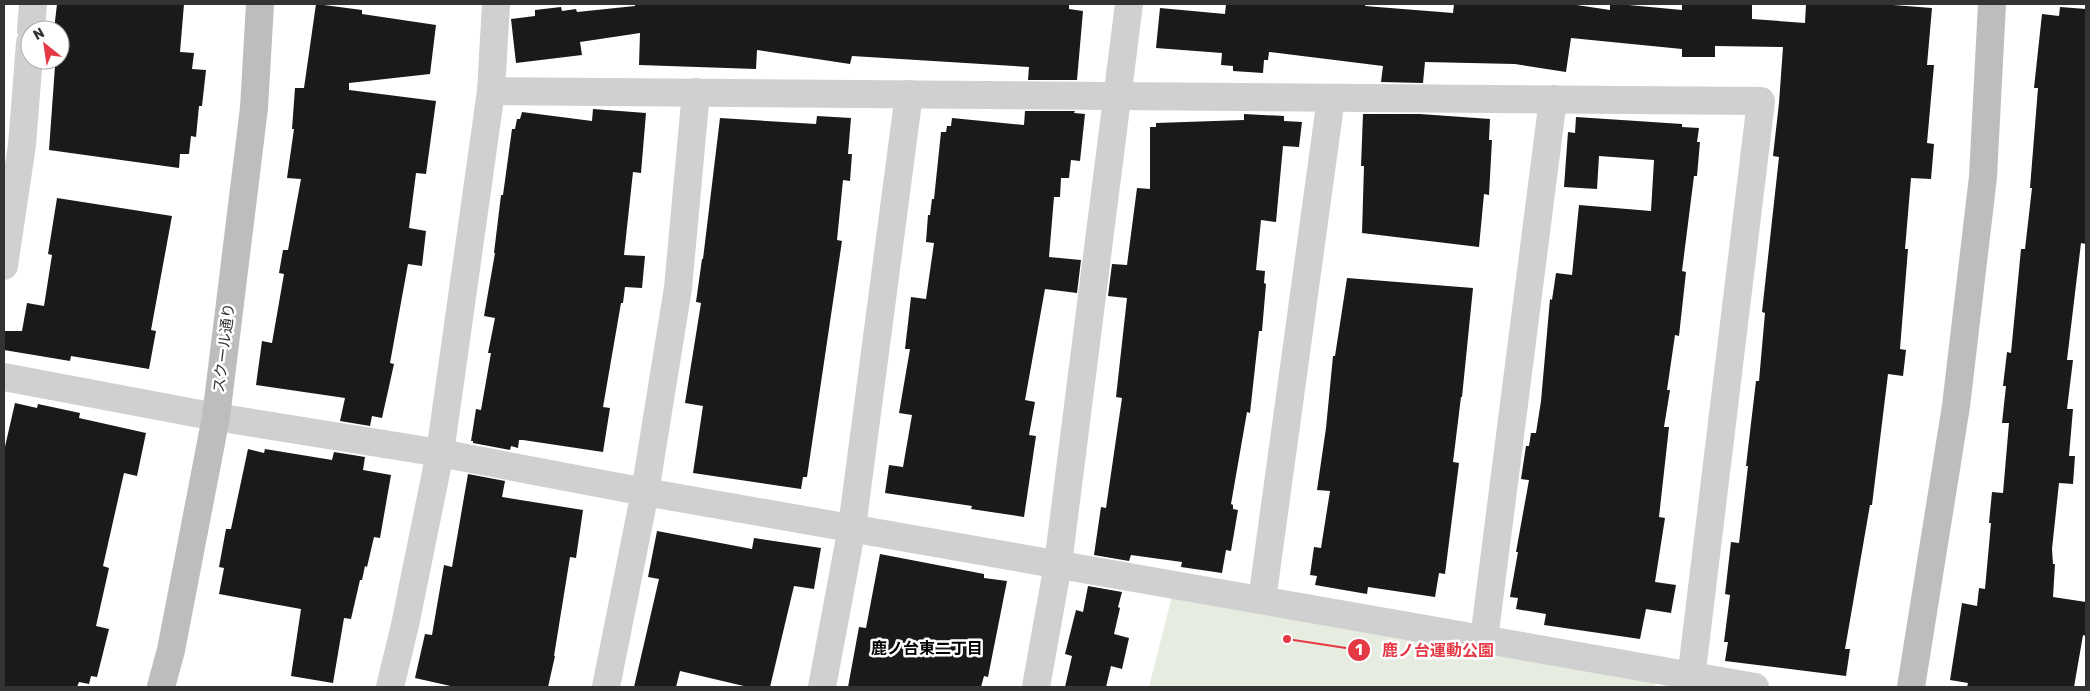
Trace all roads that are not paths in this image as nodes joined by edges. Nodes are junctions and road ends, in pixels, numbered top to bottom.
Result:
1 (33, 4) edge
2 (260, 4) edge
3 (496, 4) edge
4 (1129, 4) edge
5 (1992, 4) edge
6 (32, 20) edge
7 (28, 70) edge
8 (491, 91) junction
9 (696, 92) junction
10 (909, 94) junction
11 (1117, 96) junction
12 (1331, 98) junction
13 (1553, 99) junction
14 (4, 266) edge
15 (4, 377) edge
16 (216, 417) junction
17 (440, 453) junction
18 (645, 492) junction
19 (852, 527) junction
20 (1058, 564) junction
21 (1262, 600) junction
22 (1484, 639) junction
23 (1692, 682) edge
24 (161, 687) edge
25 (390, 687) edge
26 (606, 687) edge
27 (822, 687) edge
28 (1036, 687) edge
29 (1755, 687) edge
30 (1910, 687) edge

1 - 6 street
2 - 16 street, スクール通り
3 - 8 street
4 - 11 street
5 - 30 street
7 - 14 street
8 - 9 street
8 - 17 street
9 - 10 street
9 - 18 street
10 - 11 street
10 - 19 street
11 - 12 street
11 - 20 street
12 - 13 street
12 - 21 street
13 - 22 street
13 - 23 street
15 - 16 street
16 - 17 street
16 - 24 street, スクール通り
17 - 18 street
17 - 25 street
18 - 19 street
18 - 26 street
19 - 20 street
19 - 27 street
20 - 21 street
20 - 28 street
21 - 22 street
22 - 23 street
23 - 29 street

